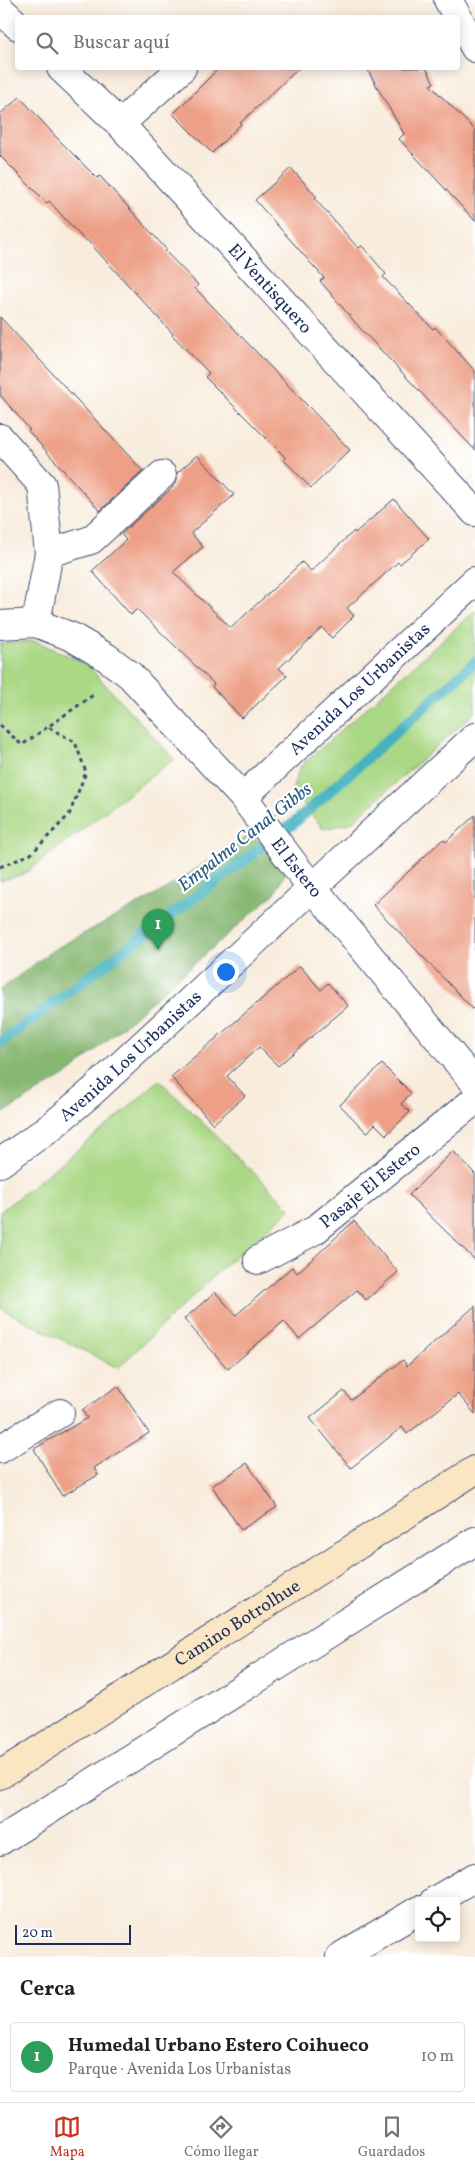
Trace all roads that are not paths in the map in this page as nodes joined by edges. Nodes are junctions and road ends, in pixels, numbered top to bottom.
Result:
1 (448, 0) edge
2 (0, 9) edge
3 (456, 15) edge
4 (460, 21) edge
5 (15, 23) edge
6 (475, 48) edge
7 (63, 70) edge
8 (180, 70) edge
9 (120, 124) junction
10 (0, 438) edge
11 (162, 475) dead end
12 (475, 512) edge
13 (49, 553) junction
14 (475, 581) edge
15 (36, 623) junction
16 (0, 625) edge
17 (475, 737) edge
18 (243, 797) junction
19 (306, 879) junction
20 (475, 1083) edge
21 (475, 1100) edge
22 (0, 1163) edge
23 (258, 1260) dead end
24 (60, 1413) dead end
25 (0, 1449) edge
26 (475, 1470) edge
27 (475, 1541) edge
28 (0, 1775) edge
29 (0, 1841) edge
30 (475, 1877) edge
31 (441, 1897) edge
32 (415, 1912) edge
33 (340, 1957) edge

1 - 3 street
2 - 5 street
4 - 6 street
7 - 9 street, El Ventisquero
8 - 9 street
9 - 12 street, El Ventisquero
10 - 13 street
11 - 13 street
13 - 15 street
14 - 18 street, Avenida Los Urbanistas
15 - 16 street, El Estero
15 - 18 street, El Estero
17 - 19 street, Avenida Los Urbanistas
18 - 19 street, El Estero
19 - 20 street, El Estero
19 - 22 street, Avenida Los Urbanistas
21 - 23 street, Pasaje El Estero
24 - 25 street
26 - 28 street, Camino Botrolhue
27 - 29 street
30 - 31 street
32 - 33 street

